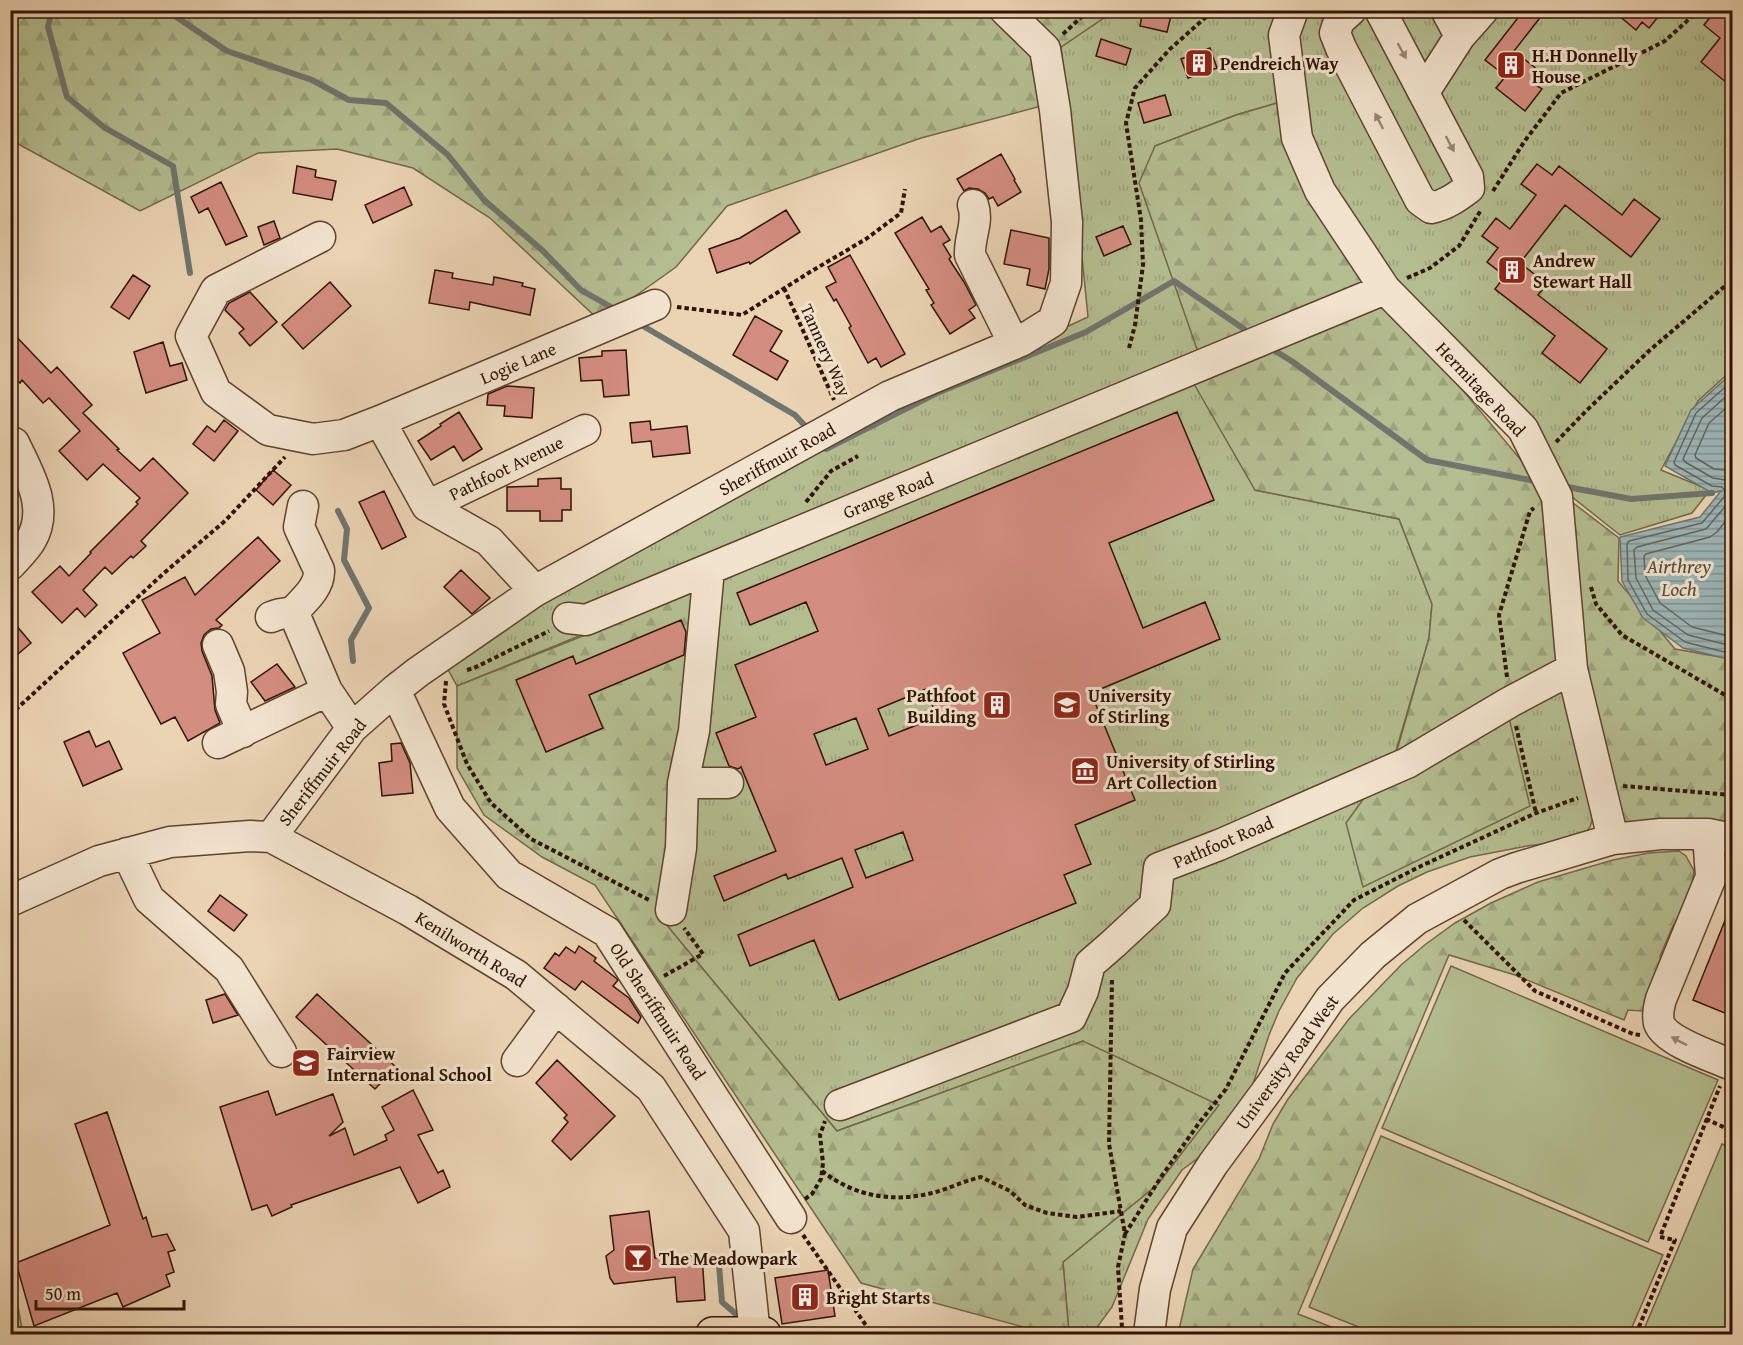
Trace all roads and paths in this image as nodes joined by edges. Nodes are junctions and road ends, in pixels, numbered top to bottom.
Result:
1 (1005, 10) edge
2 (1081, 10) edge
3 (1214, 10) edge
4 (1293, 10) edge
5 (1351, 10) edge
6 (1380, 10) edge
7 (1483, 10) edge
8 (1699, 10) edge
9 (1088, 11) edge
10 (1453, 23) edge
11 (1045, 49) junction
12 (1424, 92) junction
13 (906, 189) dead end
14 (1489, 199) dead end
15 (973, 205) dead end
16 (1483, 208) dead end
17 (320, 237) dead end
18 (1732, 280) edge
19 (784, 288) junction
20 (1385, 289) junction
21 (655, 305) joint
22 (1014, 344) junction
23 (1130, 348) dead end
24 (380, 421) junction
25 (844, 422) junction
26 (585, 430) dead end
27 (313, 439) junction
28 (14, 443) dead end
29 (1553, 445) dead end
30 (1553, 490) junction
31 (303, 506) dead end
32 (427, 506) junction
33 (10, 565) edge
34 (709, 569) junction
35 (1590, 584) dead end
36 (535, 591) junction
37 (568, 618) dead end
38 (218, 645) dead end
39 (1572, 669) junction
40 (447, 674) dead end
41 (395, 690) junction
42 (327, 691) junction
43 (1732, 699) edge
44 (1510, 702) junction
45 (10, 715) edge
46 (352, 728) junction
47 (683, 783) junction
48 (728, 783) dead end
49 (1536, 813) dead end
50 (272, 837) junction
51 (1720, 837) edge
52 (1613, 839) junction
53 (127, 853) junction
54 (1722, 882) edge
55 (10, 901) edge
56 (1447, 903) junction
57 (671, 910) junction
58 (1113, 944) junction
59 (644, 988) junction
60 (556, 1008) junction
61 (1673, 1040) junction
62 (281, 1052) dead end
63 (517, 1061) dead end
64 (1731, 1064) edge
65 (835, 1109) joint
66 (1706, 1119) junction
67 (1732, 1131) edge
68 (822, 1171) junction
69 (796, 1210) junction
70 (1121, 1211) junction
71 (1135, 1331) edge
72 (758, 1334) edge
73 (713, 1335) edge
74 (872, 1335) edge
75 (1636, 1335) edge

1 - 11 street
2 - 9 path
3 - 23 path
4 - 20 street, Hermitage Road
12 -> 5 street
6 -> 12 street
7 - 10 street
8 - 14 path
9 - 11 path
10 - 12 street
11 - 22 street, Sheriffmuir Road
13 - 19 path
15 - 22 street
16 - 20 path
17 - 27 street, Logie Lane
18 - 29 path
19 - 21 path
19 - 25 path, Tannery Way
20 - 30 street, Hermitage Road
20 - 34 street, Grange Road
21 - 24 street, Logie Lane
22 - 25 street, Sheriffmuir Road
24 - 27 street, Logie Lane
24 - 32 street
25 - 36 street, Sheriffmuir Road
26 - 32 street, Pathfoot Avenue
27 - 45 path
28 - 33 street
30 - 39 street, Hermitage Road
30 - 44 path
31 - 42 street
32 - 36 street
34 - 37 street, Grange Road
34 - 47 street
35 - 43 path
36 - 41 street, Sheriffmuir Road
38 - 42 street
39 - 44 street, Pathfoot Road
39 - 52 street, Hermitage Road
40 - 57 path
41 - 46 street, Sheriffmuir Road
41 - 59 street, Old Sheriffmuir Road
42 - 46 street
44 - 49 path
44 - 58 street, Pathfoot Road
46 - 50 street, Sheriffmuir Road
47 - 48 street
47 - 57 street
50 - 53 street, Kenilworth Road
50 - 60 street, Kenilworth Road
51 - 52 street, University Road West
51 - 54 street
52 - 56 street, University Road West
53 - 55 street, Kenilworth Road
53 - 62 street
54 - 61 street
56 - 61 path
56 - 71 street, University Road West
57 - 59 path
58 - 65 street, Pathfoot Road
58 - 70 path
59 - 69 street, Old Sheriffmuir Road
60 - 63 street
60 - 72 street, Kenilworth Road
64 -> 61 street
64 - 66 path
65 - 68 path
66 - 67 path
66 - 75 path
68 - 69 path
68 - 70 path
69 - 74 path
70 - 71 path
72 - 73 main road

